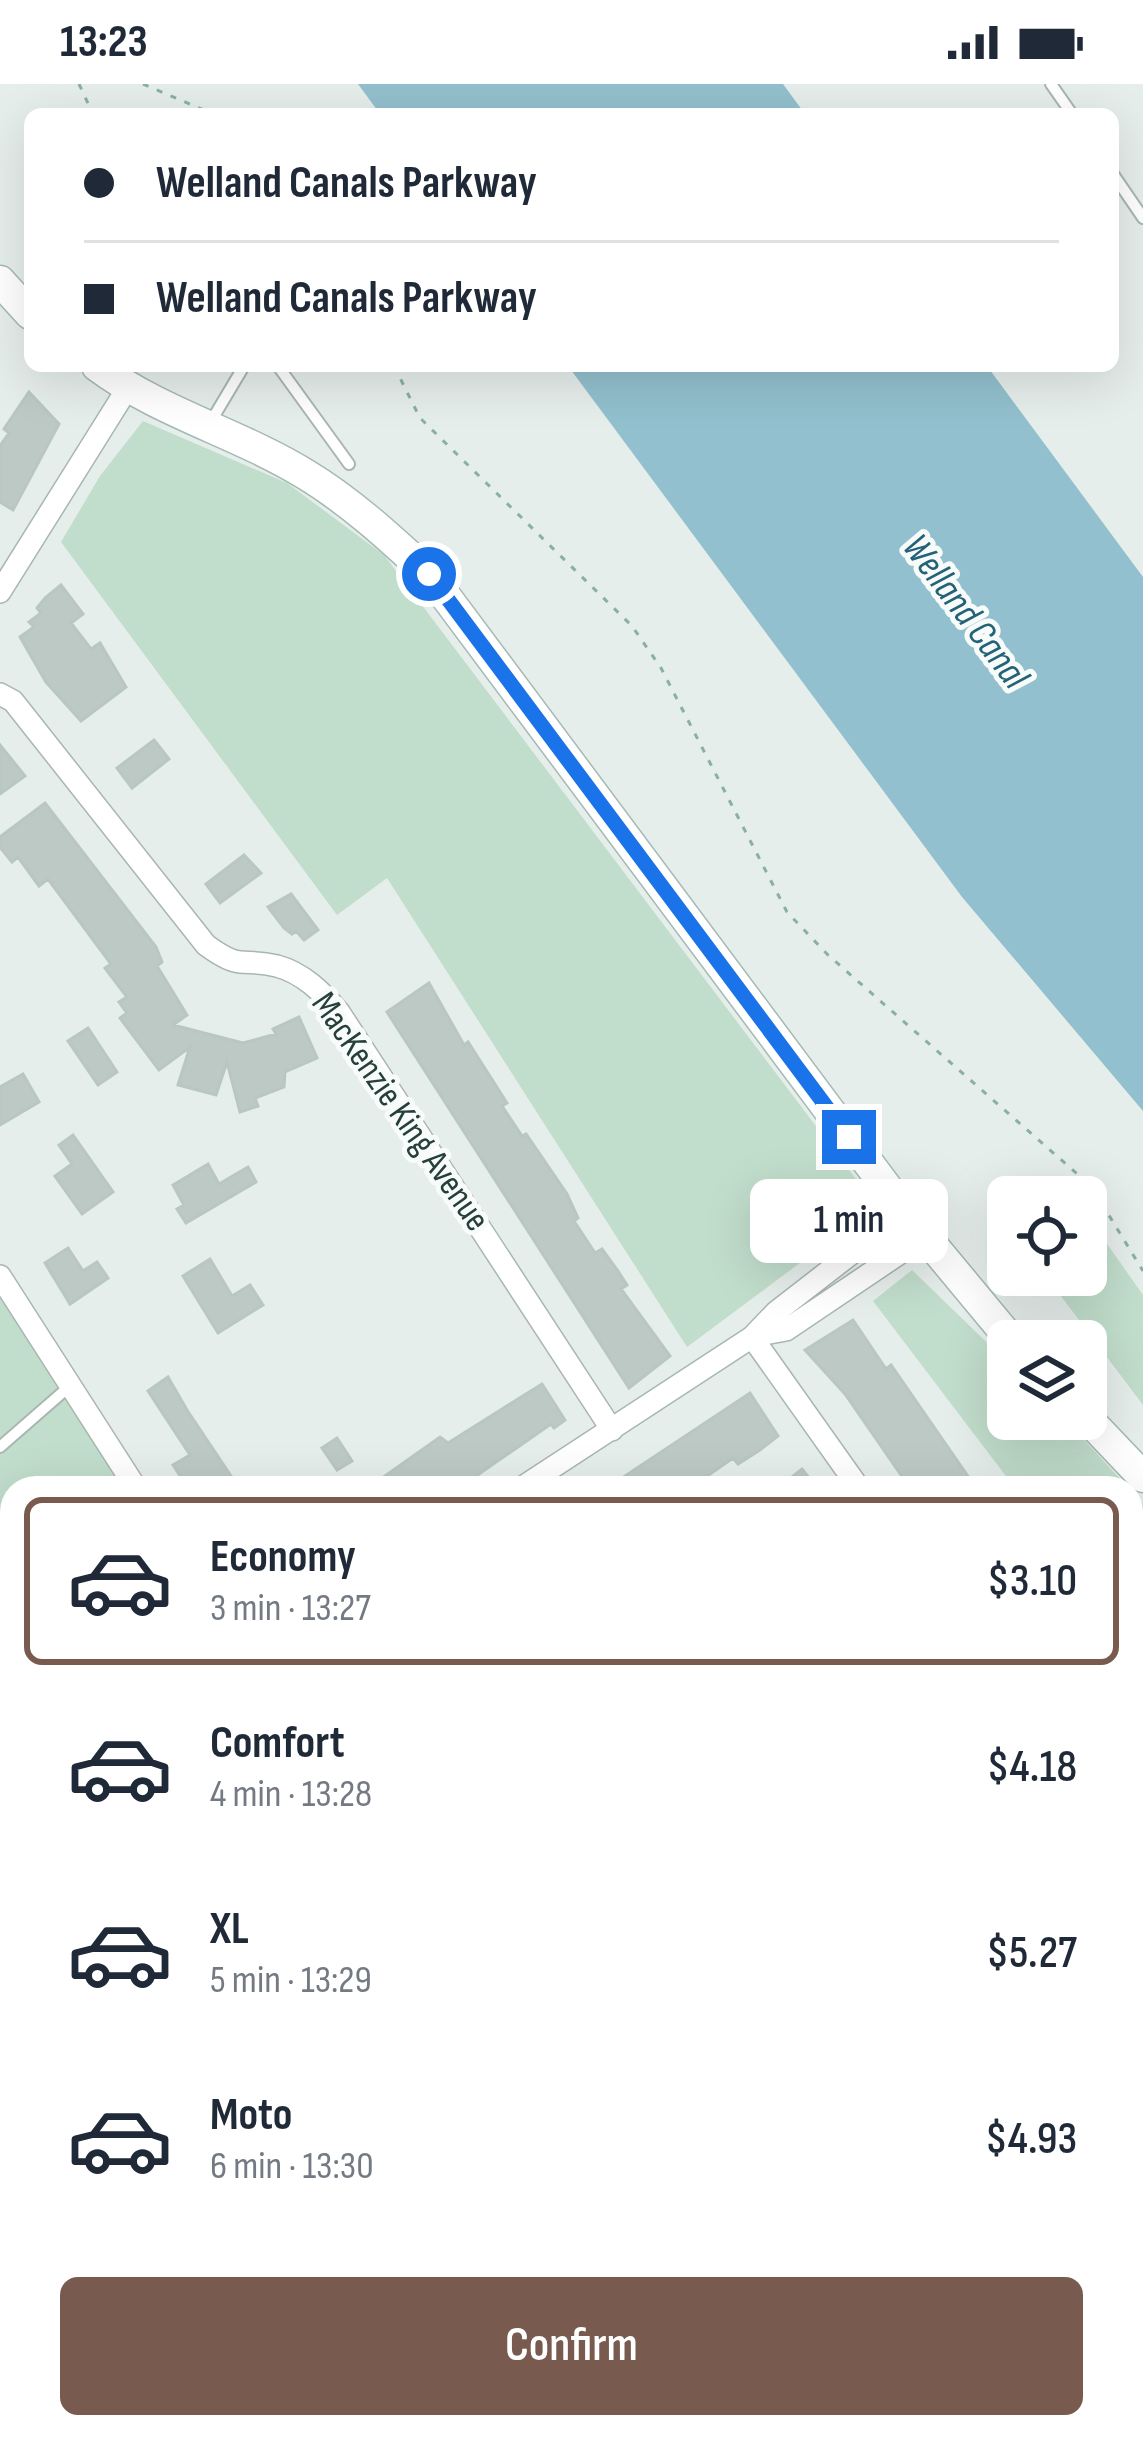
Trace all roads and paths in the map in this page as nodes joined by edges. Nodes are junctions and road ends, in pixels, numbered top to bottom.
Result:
1 (143, 84) edge
2 (199, 108) edge
3 (1119, 183) edge
4 (1143, 218) edge
5 (0, 280) edge
6 (24, 307) edge
7 (105, 372) edge
8 (240, 372) edge
9 (282, 372) edge
10 (397, 372) edge
11 (128, 389) junction
12 (208, 426) junction
13 (349, 464) dead end
14 (0, 592) edge
15 (0, 694) edge
16 (914, 1225) junction
17 (1143, 1271) edge
18 (0, 1276) edge
19 (994, 1320) edge
20 (752, 1336) junction
21 (71, 1385) junction
22 (612, 1430) junction
23 (1107, 1439) edge
24 (0, 1447) edge
25 (128, 1476) edge
26 (539, 1476) edge
27 (851, 1476) edge
28 (1142, 1476) edge
29 (0, 2269) edge
30 (0, 2317) edge

1 - 2 path
3 - 4 lane
5 - 6 main road
7 - 11 main road
8 - 12 lane
9 - 13 lane
10 - 17 path
11 - 12 main road
11 - 14 street
12 - 16 main road
15 - 22 street, MacKenzie King Avenue
16 - 19 main road
16 - 20 street
18 - 21 street
20 - 22 street
20 - 27 street
21 - 24 lane
21 - 25 street
22 - 26 street
23 - 28 main road
29 - 30 lane

